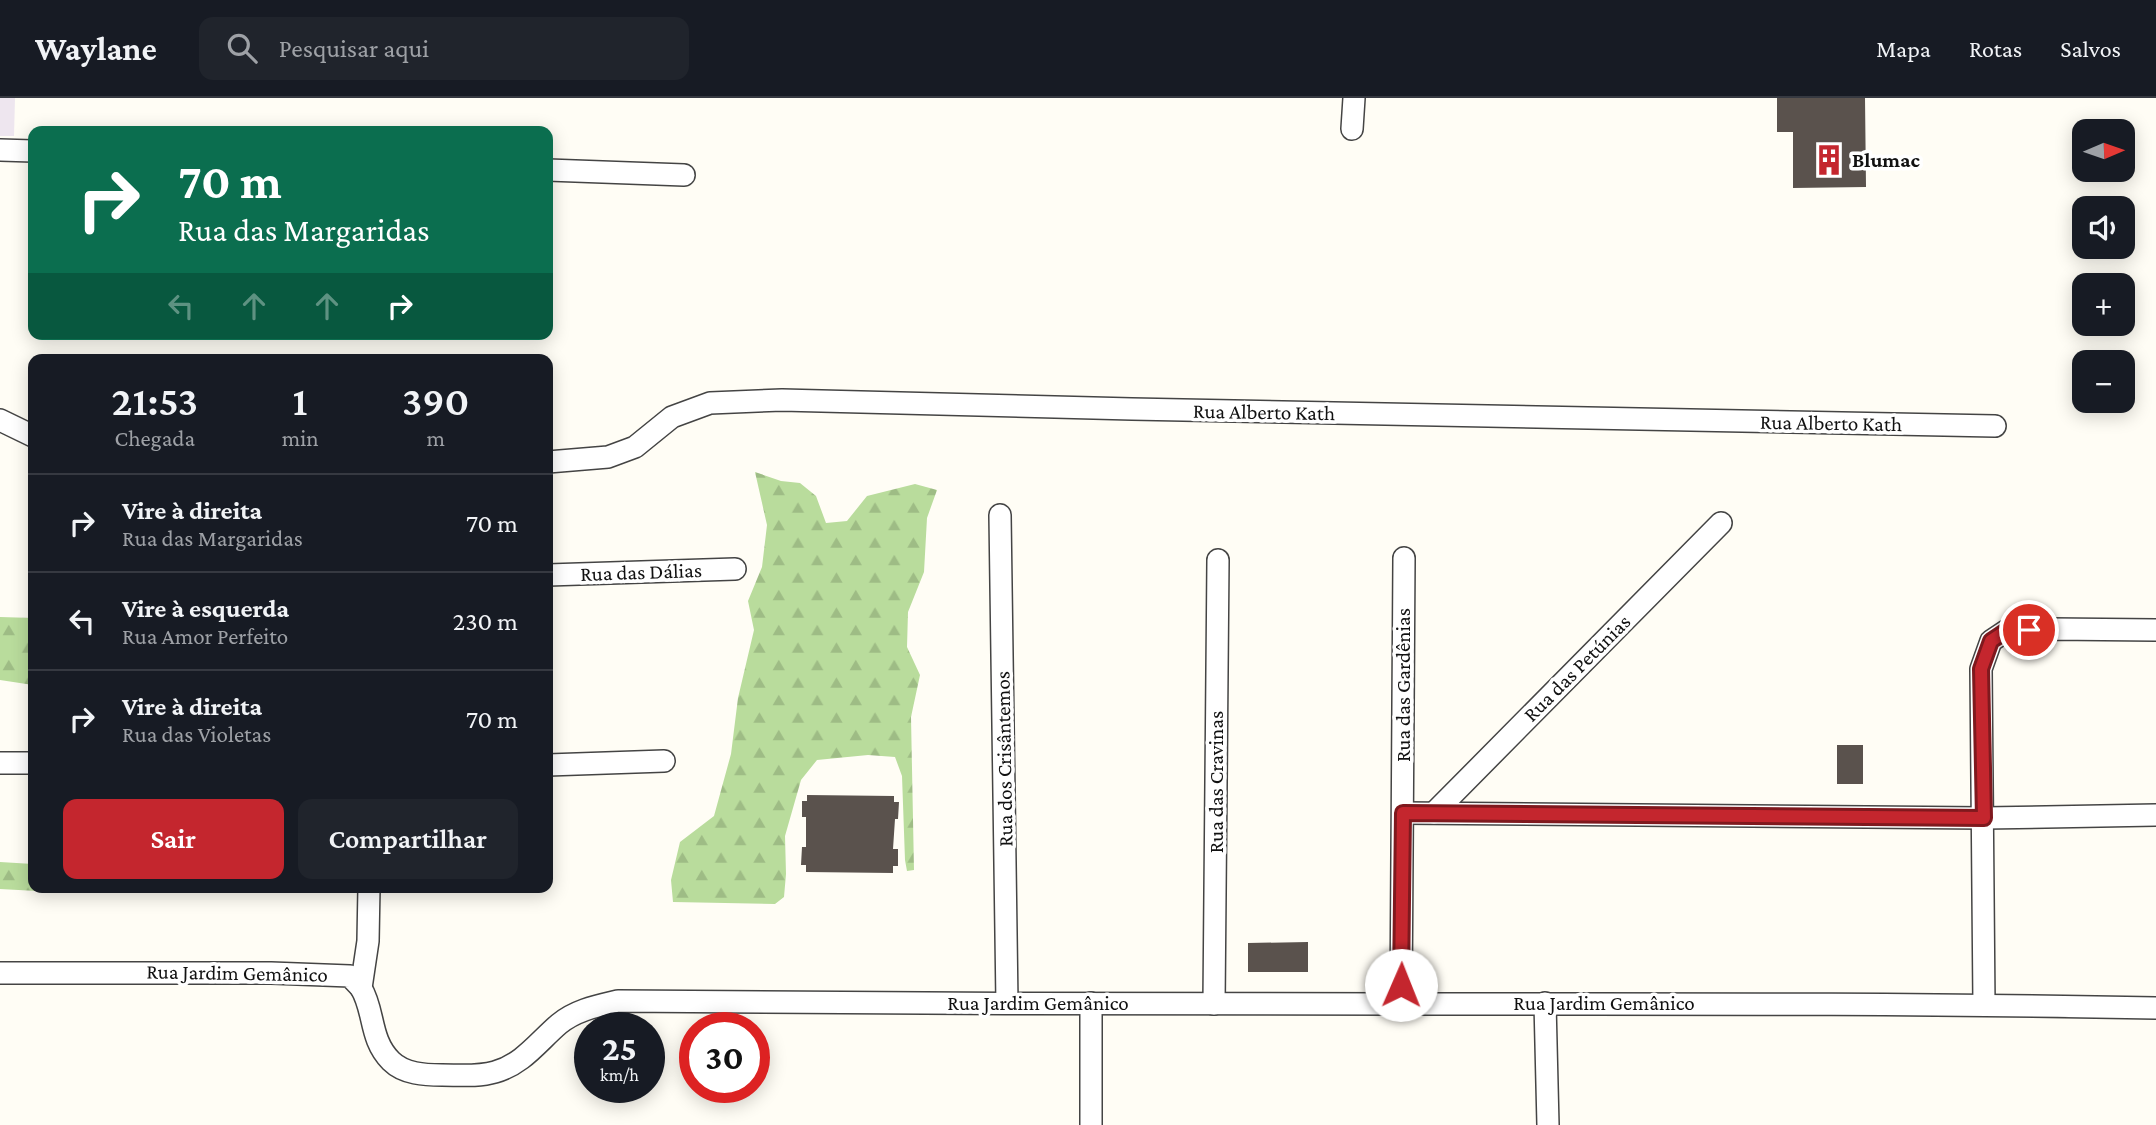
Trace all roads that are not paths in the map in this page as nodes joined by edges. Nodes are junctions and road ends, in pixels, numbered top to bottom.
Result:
1 (1354, 98) edge
2 (1352, 129) dead end
3 (0, 150) edge
4 (28, 151) edge
5 (553, 170) edge
6 (684, 175) dead end
7 (0, 420) edge
8 (1995, 426) dead end
9 (28, 434) edge
10 (553, 462) edge
11 (1000, 515) dead end
12 (1721, 523) dead end
13 (1404, 558) dead end
14 (1218, 561) dead end
15 (735, 569) dead end
16 (553, 575) edge
17 (2156, 630) edge
18 (664, 761) dead end
19 (0, 763) edge
20 (28, 763) edge
21 (553, 765) edge
22 (1403, 813) junction
23 (1434, 813) junction
24 (2156, 816) edge
25 (1984, 818) junction
26 (369, 893) edge
27 (0, 972) edge
28 (361, 988) junction
29 (1007, 1003) junction
30 (1091, 1003) junction
31 (1545, 1003) junction
32 (1214, 1004) junction
33 (1401, 1004) junction
34 (1984, 1005) junction
35 (2156, 1008) edge
36 (1091, 1125) edge
37 (1548, 1125) edge

1 - 2 street
3 - 4 street
5 - 6 street
7 - 9 street
8 - 10 street, Rua Alberto Kath
11 - 29 street, Rua dos Crisântemos
12 - 23 street, Rua das Petúnias
13 - 22 street, Rua das Gardênias
14 - 32 street, Rua das Cravinas
15 - 16 street, Rua das Dálias
17 - 25 street
18 - 21 street
19 - 20 street
22 - 23 street
22 - 33 street, Rua das Gardênias
23 - 25 street
24 - 25 street
25 - 34 street
26 - 28 street
27 - 28 street, Rua Jardim Gemânico
28 - 29 street, Rua Jardim Gemânico
29 - 30 street, Rua Jardim Gemânico
30 - 32 street, Rua Jardim Gemânico
30 - 36 street
31 - 33 street, Rua Jardim Gemânico
31 - 34 street, Rua Jardim Gemânico
31 - 37 street
32 - 33 street, Rua Jardim Gemânico
34 - 35 street, Rua Jardim Gemânico

